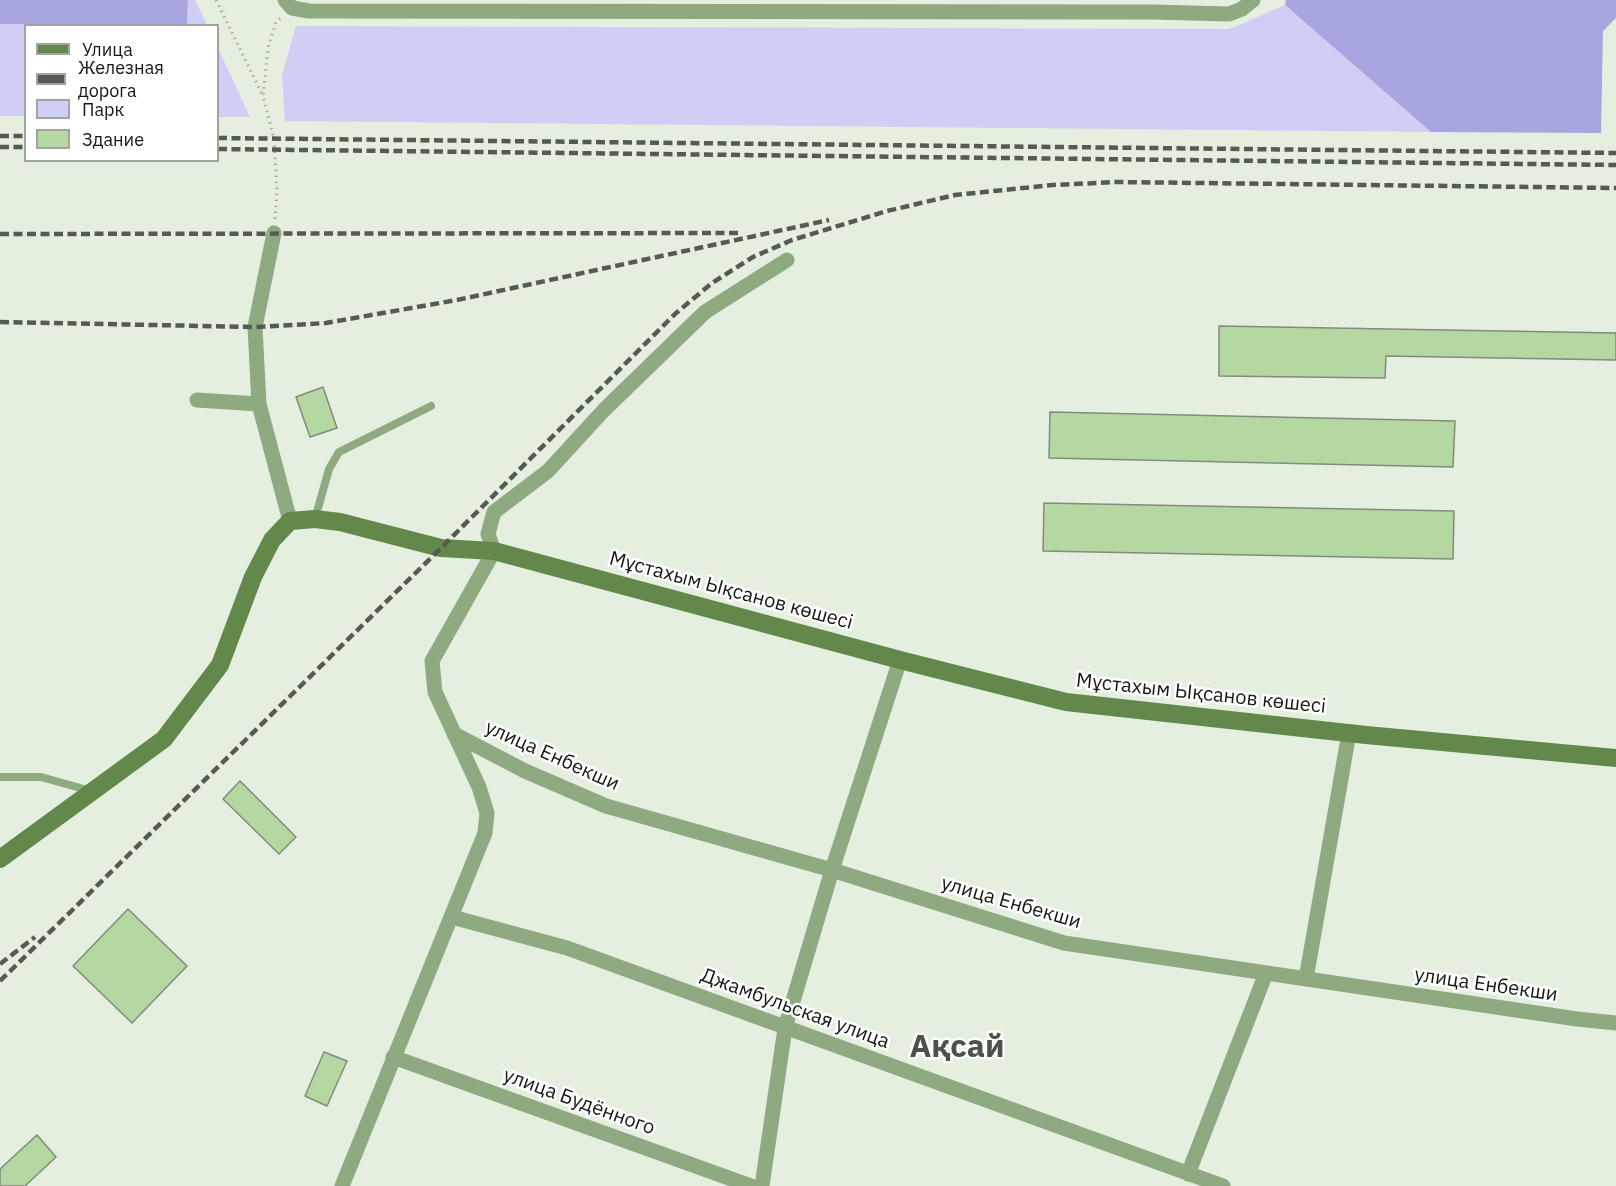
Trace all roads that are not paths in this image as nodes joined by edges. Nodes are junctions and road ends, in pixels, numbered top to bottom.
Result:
1 (1253, 0) edge
2 (289, 4) edge
3 (1153, 6) edge
4 (274, 233) road end
5 (787, 260) dead end
6 (197, 400) dead end
7 (259, 404) junction
8 (431, 406) dead end
9 (315, 519) junction
10 (290, 521) junction
11 (494, 551) junction
12 (900, 660) junction
13 (1349, 733) junction
14 (454, 734) junction
15 (1616, 758) edge
16 (0, 777) edge
17 (93, 791) junction
18 (0, 859) edge
19 (832, 870) junction
20 (452, 917) junction
21 (1266, 973) junction
22 (1306, 979) junction
23 (1616, 1023) edge
24 (785, 1028) junction
25 (393, 1057) junction
26 (1188, 1174) junction
27 (342, 1186) edge
28 (751, 1186) edge
29 (762, 1186) edge
30 (1223, 1186) edge

1 - 3 street
2 - 3 street
4 - 7 street
5 - 11 street
6 - 7 street
7 - 10 street
8 - 9 lane
9 - 10 main road, Мұстахым Ықсанов көшесі
9 - 11 main road, Мұстахым Ықсанов көшесі
10 - 17 main road
11 - 12 main road, Мұстахым Ықсанов көшесі
11 - 14 street
12 - 13 main road, Мұстахым Ықсанов көшесі
12 - 19 street
13 - 15 main road, Мұстахым Ықсанов көшесі
13 - 22 street
14 - 19 street, улица Енбекши
14 - 20 street
16 - 17 lane
17 - 18 main road
19 - 21 street, улица Енбекши
19 - 24 street
20 - 24 street, Джамбульская улица
20 - 25 street
21 - 22 street, улица Енбекши
21 - 26 street
22 - 23 street, улица Енбекши
24 - 26 street, Джамбульская улица
24 - 29 street
25 - 27 street
25 - 28 street, улица Будённого
26 - 30 street, Джамбульская улица

